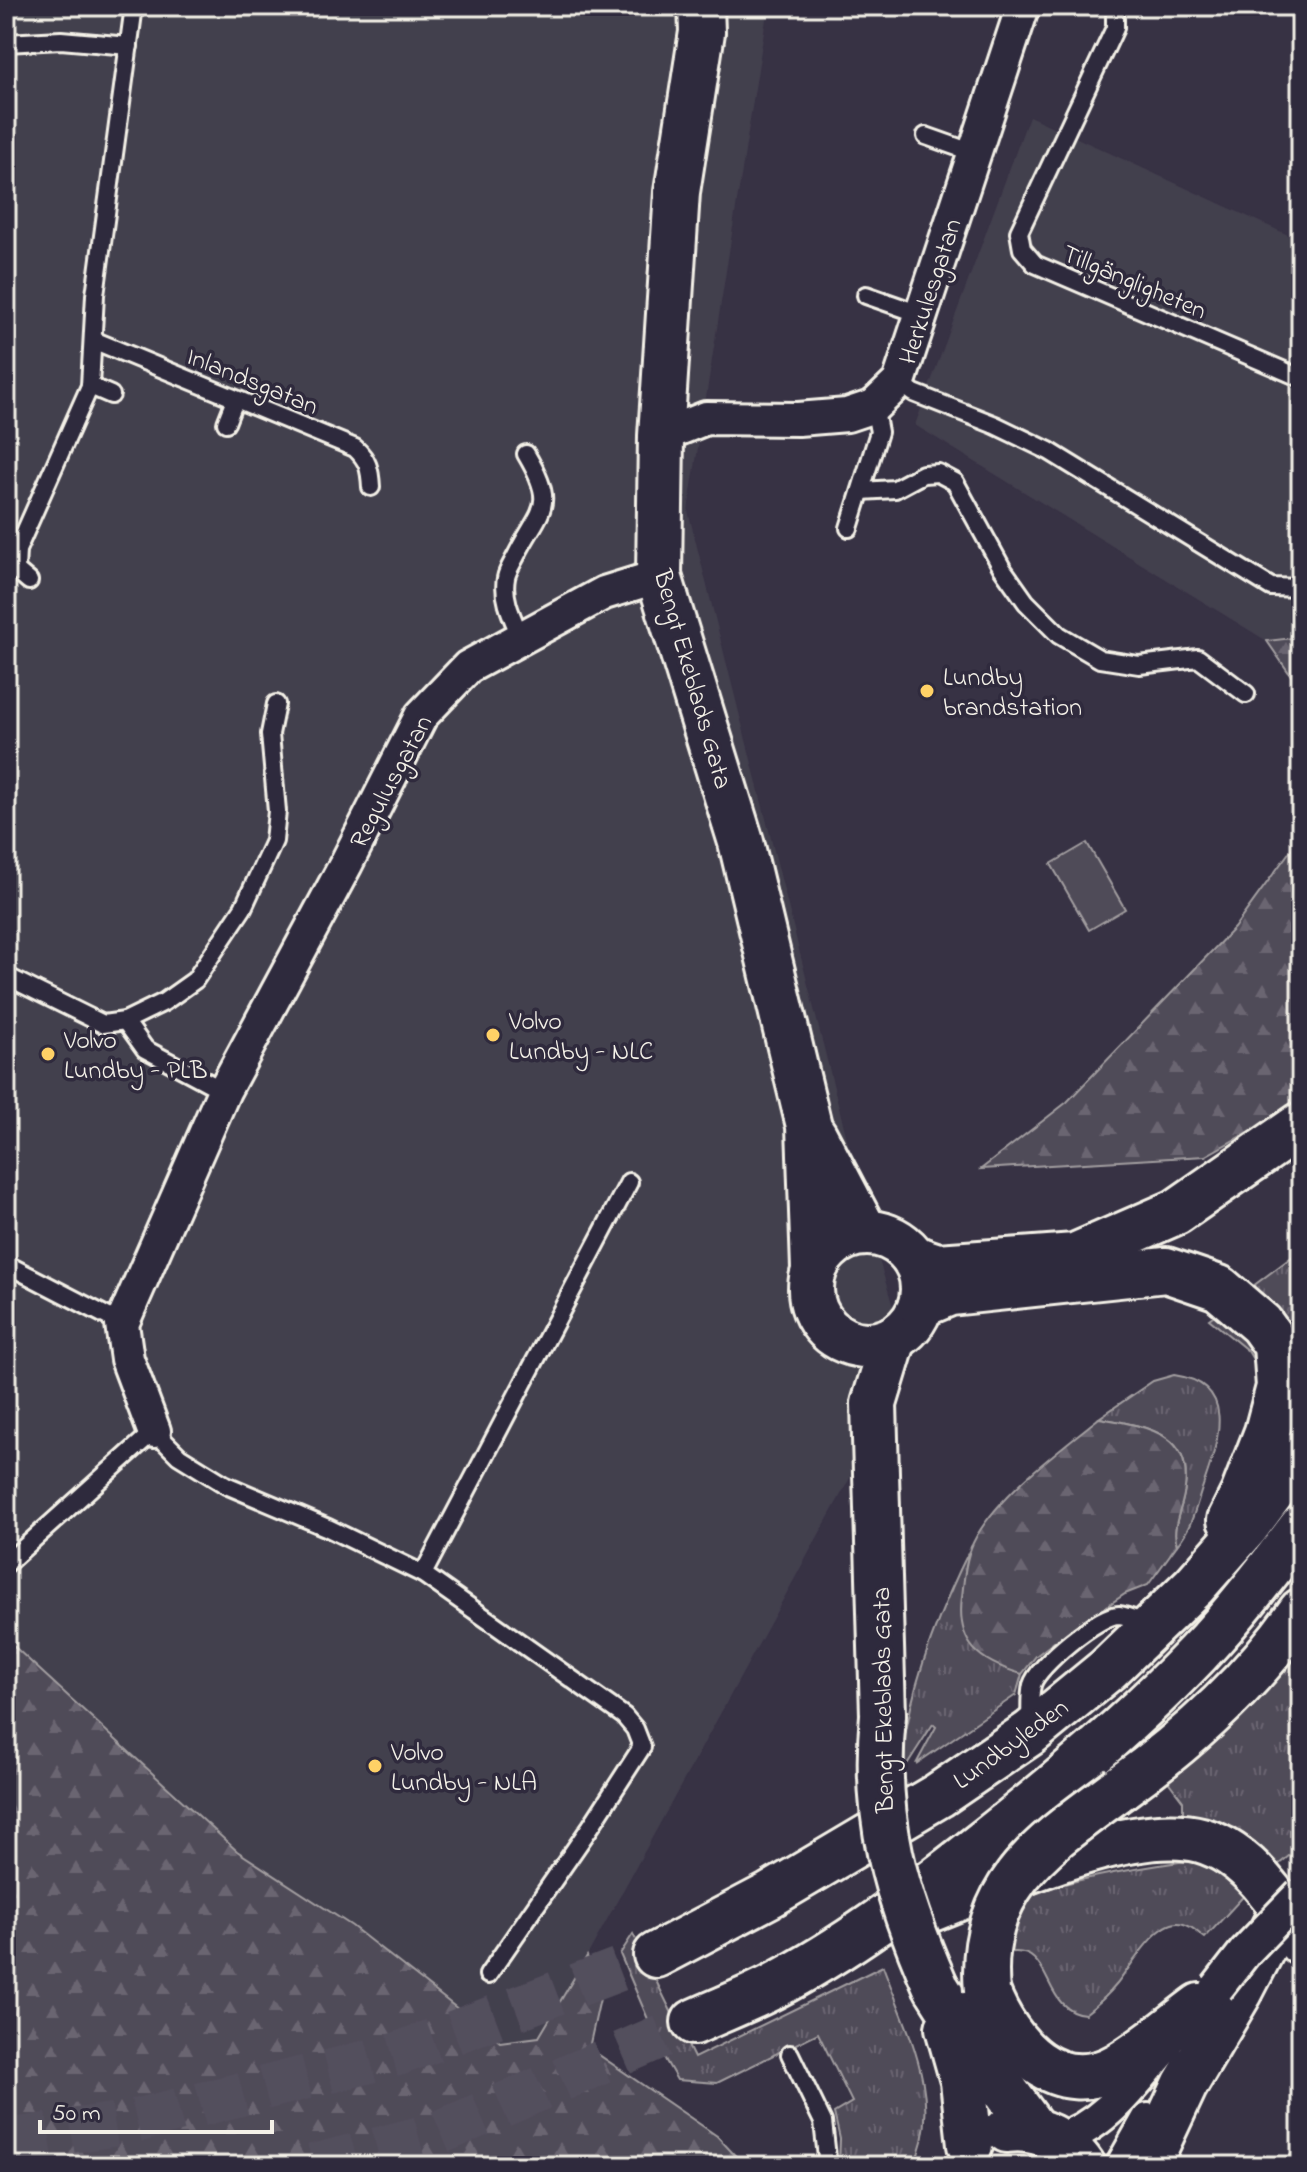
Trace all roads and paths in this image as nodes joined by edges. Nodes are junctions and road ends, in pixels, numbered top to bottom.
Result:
1 (134, 6) edge
2 (1023, 6) edge
3 (1115, 6) edge
4 (706, 15) edge
5 (6, 43) edge
6 (129, 46) junction
7 (926, 136) dead end
8 (974, 153) junction
9 (866, 295) dead end
10 (920, 314) junction
11 (93, 340) junction
12 (1301, 378) edge
13 (899, 382) junction
14 (90, 386) junction
15 (111, 395) dead end
16 (235, 400) junction
17 (874, 406) junction
18 (226, 423) dead end
19 (661, 436) junction
20 (526, 454) dead end
21 (371, 487) dead end
22 (861, 491) junction
23 (849, 528) dead end
24 (659, 576) junction
25 (29, 581) dead end
26 (1301, 588) edge
27 (521, 638) junction
28 (1246, 694) dead end
29 (276, 704) dead end
30 (6, 976) edge
31 (125, 1021) junction
32 (224, 1091) junction
33 (1301, 1125) edge
34 (809, 1126) junction
35 (629, 1182) dead end
36 (865, 1232) junction
37 (914, 1258) junction
38 (6, 1264) edge
39 (814, 1269) junction
40 (921, 1305) junction
41 (122, 1324) junction
42 (873, 1341) junction
43 (154, 1431) junction
44 (1301, 1453) edge
45 (1301, 1528) edge
46 (6, 1564) edge
47 (423, 1574) junction
48 (1194, 1586) junction
49 (1301, 1611) edge
50 (1290, 1917) edge
51 (853, 1938) junction
52 (656, 1955) tunnel mouth
53 (488, 1975) dead end
54 (936, 1987) junction
55 (1209, 1997) junction
56 (694, 2022) tunnel mouth
57 (790, 2054) dead end
58 (1058, 2146) edge
59 (961, 2156) edge
60 (828, 2166) edge
61 (1122, 2166) edge
62 (1147, 2166) edge

1 - 6 lane
2 - 8 street, Herkulesgatan
3 - 12 lane, Tillgängligheten
4 - 19 main road, Bengt Ekeblads Gata
5 - 6 lane
6 - 11 lane
7 - 8 lane
8 - 10 street, Herkulesgatan
9 - 10 lane
10 - 13 street, Herkulesgatan
11 - 14 lane
11 - 16 lane, Inlandsgatan
13 - 17 street, Herkulesgatan
13 - 26 lane
14 - 15 lane
14 - 25 lane
16 - 18 lane
16 - 21 lane, Inlandsgatan
17 - 19 street, Herkulesgatan
17 - 22 lane
19 - 24 main road, Bengt Ekeblads Gata
20 - 27 lane
22 - 23 lane
22 - 28 lane
24 - 27 street, Regulusgatan
24 - 34 main road, Bengt Ekeblads Gata
27 - 32 street, Regulusgatan
29 - 31 lane
30 - 31 lane
31 - 32 lane
32 - 41 street, Regulusgatan
33 - 37 main road
34 - 36 main road, Bengt Ekeblads Gata
34 - 39 main road, Bengt Ekeblads Gata
35 - 47 lane
36 - 37 main road
36 - 39 main road
37 - 40 main road
38 - 41 lane
39 - 42 main road, Bengt Ekeblads Gata
40 - 42 main road, Bengt Ekeblads Gata
40 - 48 main road
41 - 43 street
42 - 54 main road, Bengt Ekeblads Gata, bridge
43 - 46 lane
43 - 47 lane
44 - 48 main road, Lundbyleden
45 - 51 main road
47 - 53 lane
48 - 52 main road, Lundbyleden
49 - 55 main road, bridge
50 - 51 main road
50 - 55 street, bridge
50 - 62 main road
51 - 56 main road
54 - 58 main road, Bengt Ekeblads Gata
54 - 59 main road, Bengt Ekeblads Gata
55 - 58 street
55 - 61 street
57 - 60 lane
58 - 59 main road

